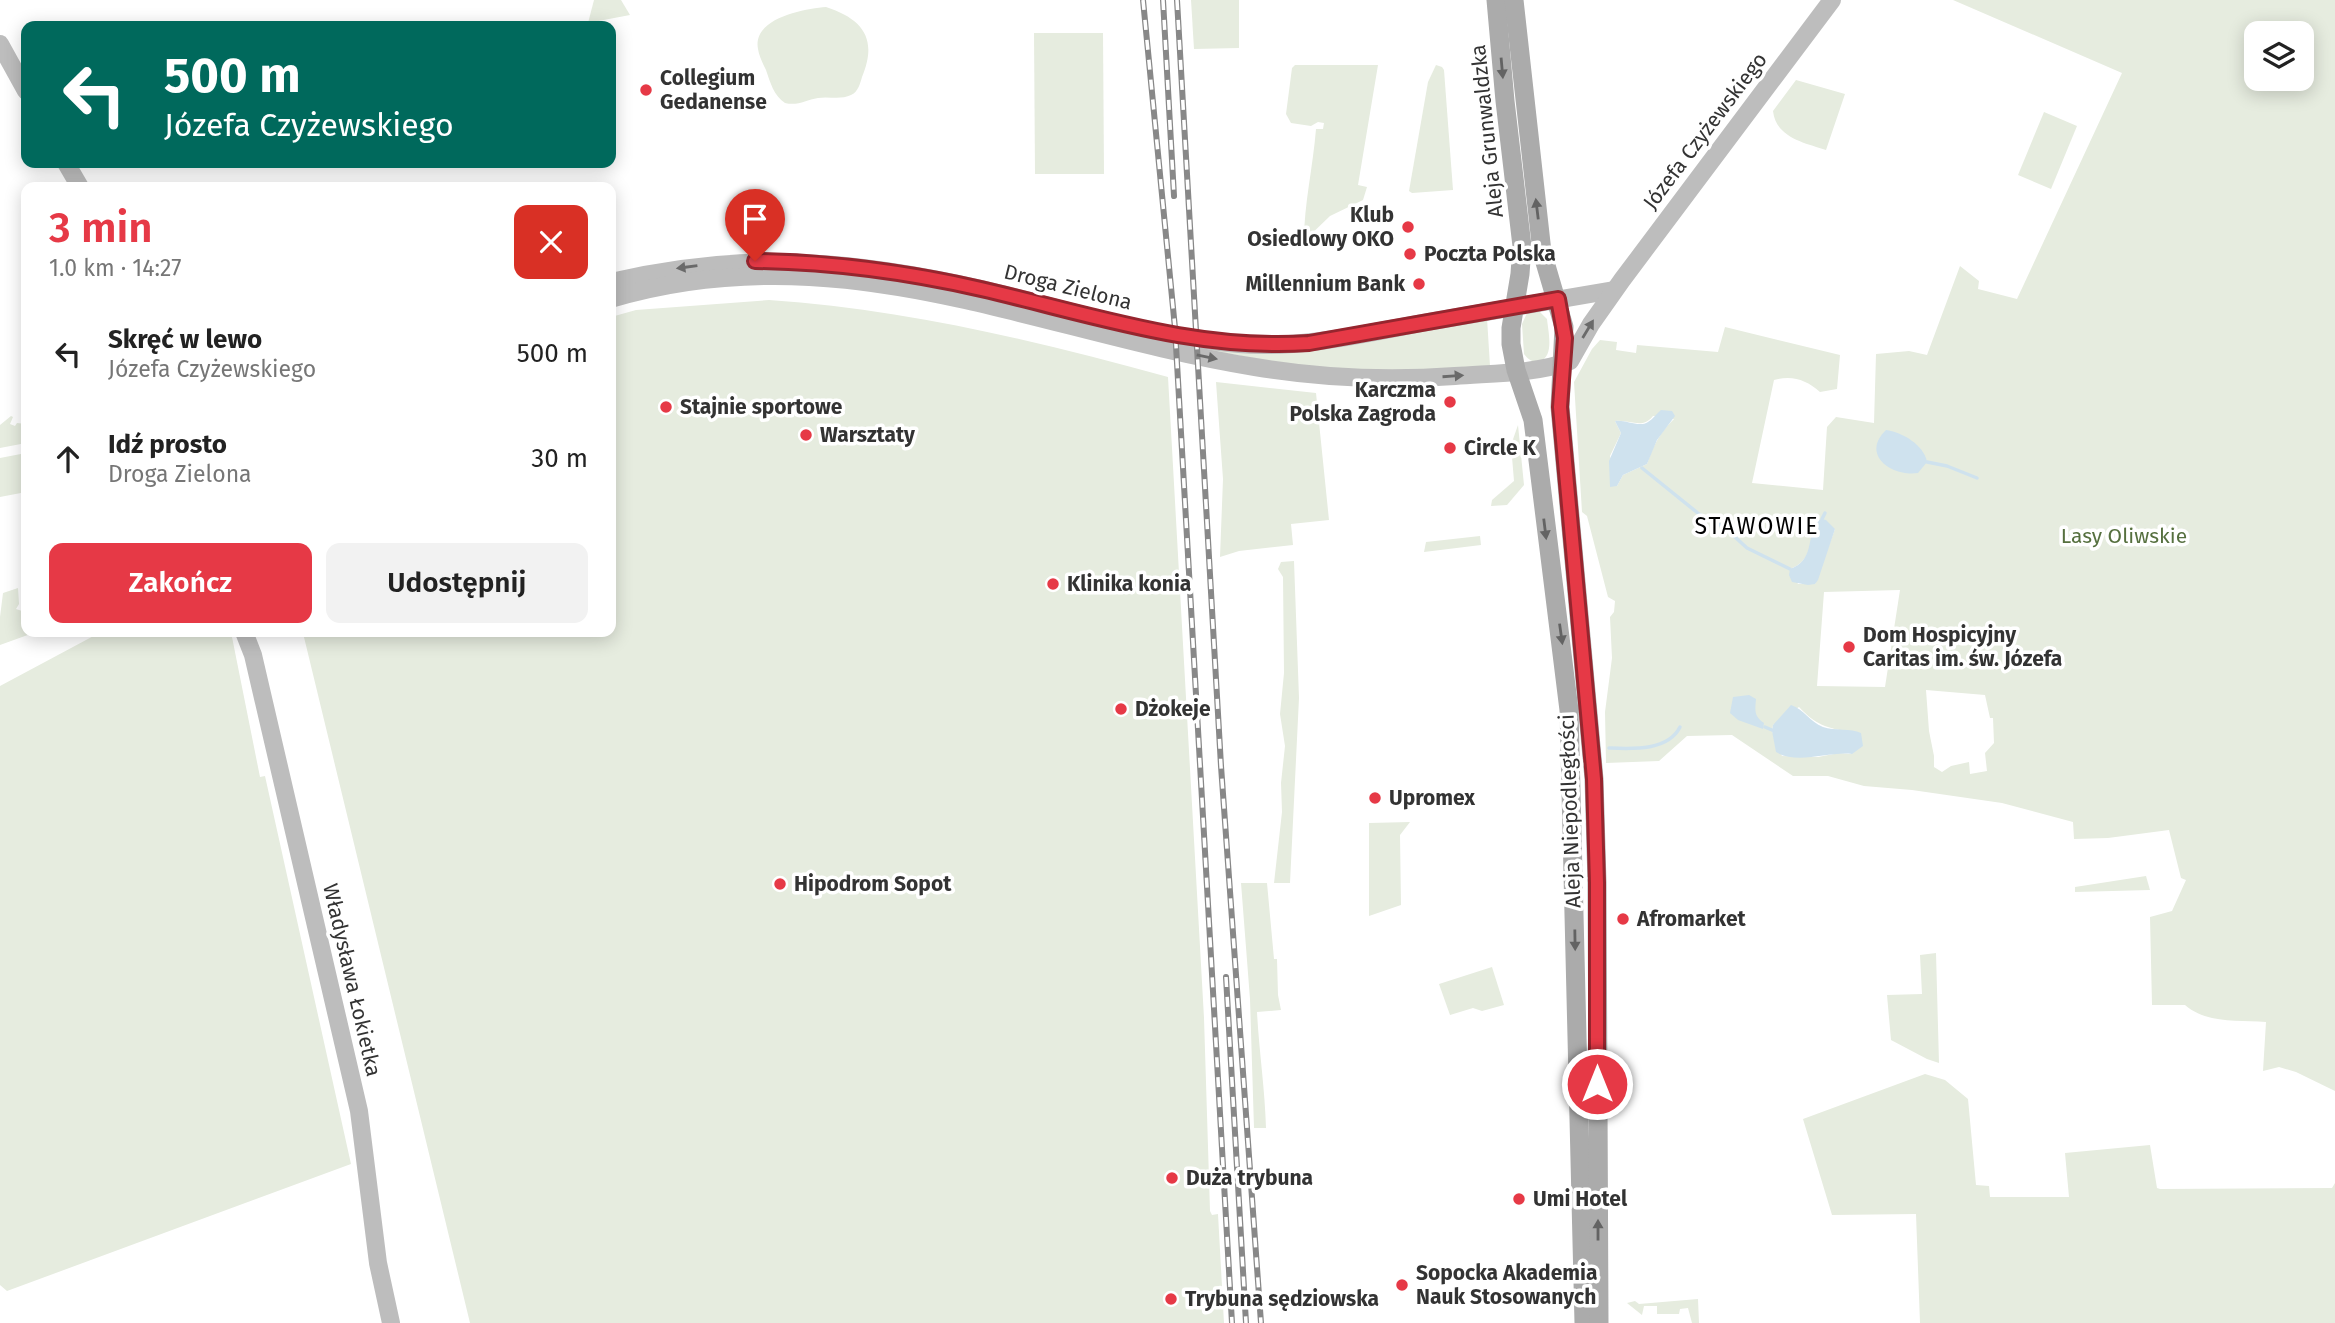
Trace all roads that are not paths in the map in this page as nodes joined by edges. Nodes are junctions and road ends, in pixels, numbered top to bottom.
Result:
1 (1496, 0) edge
2 (1514, 0) edge
3 (1832, 0) edge
4 (0, 44) edge
5 (21, 83) edge
6 (616, 281) edge
7 (1615, 290) junction
8 (616, 298) edge
9 (1558, 299) junction
10 (1515, 307) junction
11 (1562, 364) junction
12 (1518, 376) junction
13 (246, 637) edge
14 (252, 637) edge
15 (252, 650) junction
16 (391, 1323) edge
17 (1584, 1323) edge
18 (1599, 1323) edge

1 -> 10 main road, Aleja Grunwaldzka
9 -> 2 main road, Aleja Grunwaldzka
3 - 7 street, Józefa Czyżewskiego
4 - 5 street
10 -> 6 street, Droga Zielona
7 - 9 street
11 -> 7 street, Józefa Czyżewskiego
8 -> 12 street, Droga Zielona
9 - 10 street
9 - 11 main road, Aleja Niepodległości
10 - 12 main road, Aleja Grunwaldzka
11 - 12 street
18 -> 11 main road, Aleja Niepodległości
12 -> 17 main road, Aleja Niepodległości
13 - 15 street, Władysława Łokietka
14 - 15 street, Władysława Łokietka
15 - 16 street, Władysława Łokietka

